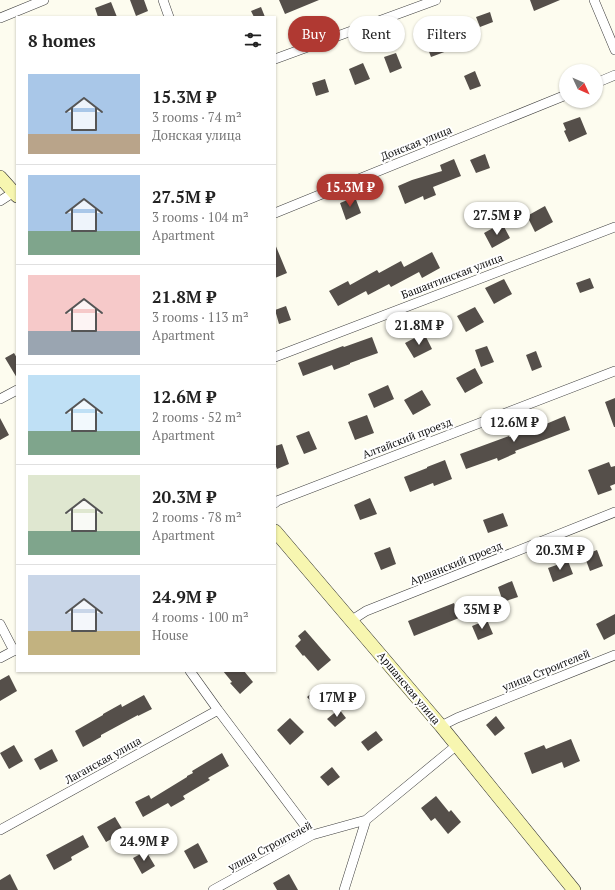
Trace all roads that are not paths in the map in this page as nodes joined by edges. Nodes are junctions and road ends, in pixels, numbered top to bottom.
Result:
1 (44, 0) edge
2 (163, 0) edge
3 (436, 0) edge
4 (594, 0) edge
5 (169, 16) edge
6 (0, 18) edge
7 (615, 50) edge
8 (276, 59) edge
9 (615, 75) edge
10 (603, 80) edge
11 (559, 98) edge
12 (0, 176) edge
13 (16, 193) edge
14 (0, 201) edge
15 (276, 213) edge
16 (615, 227) edge
17 (276, 356) edge
18 (615, 371) edge
19 (16, 391) edge
20 (0, 399) edge
21 (276, 502) edge
22 (615, 512) edge
23 (276, 532) edge
24 (352, 620) junction
25 (0, 624) edge
26 (16, 650) edge
27 (615, 655) edge
28 (0, 658) edge
29 (191, 672) edge
30 (218, 710) junction
31 (441, 726) junction
32 (457, 745) junction
33 (366, 820) junction
34 (0, 830) edge
35 (312, 835) junction
36 (213, 890) edge
37 (344, 890) edge
38 (574, 890) edge

1 - 6 street
2 - 5 street
3 - 8 street
4 - 7 street
9 - 10 street
11 - 15 street, Донская улица
12 - 13 street
13 - 14 street
16 - 17 street, Башантинская улица
18 - 21 street, Алтайский проезд
19 - 20 street
22 - 24 street, Аршанский проезд
23 - 24 street, Аршанская улица
24 - 31 street, Аршанская улица
25 - 26 street
26 - 28 street
27 - 31 street, улица Строителей
29 - 30 street
30 - 34 street, Лаганская улица
30 - 35 street
31 - 32 street, Аршанская улица
32 - 33 street, улица Строителей
32 - 38 street, Аршанская улица
33 - 35 street, улица Строителей
33 - 37 street
35 - 36 street, улица Строителей

